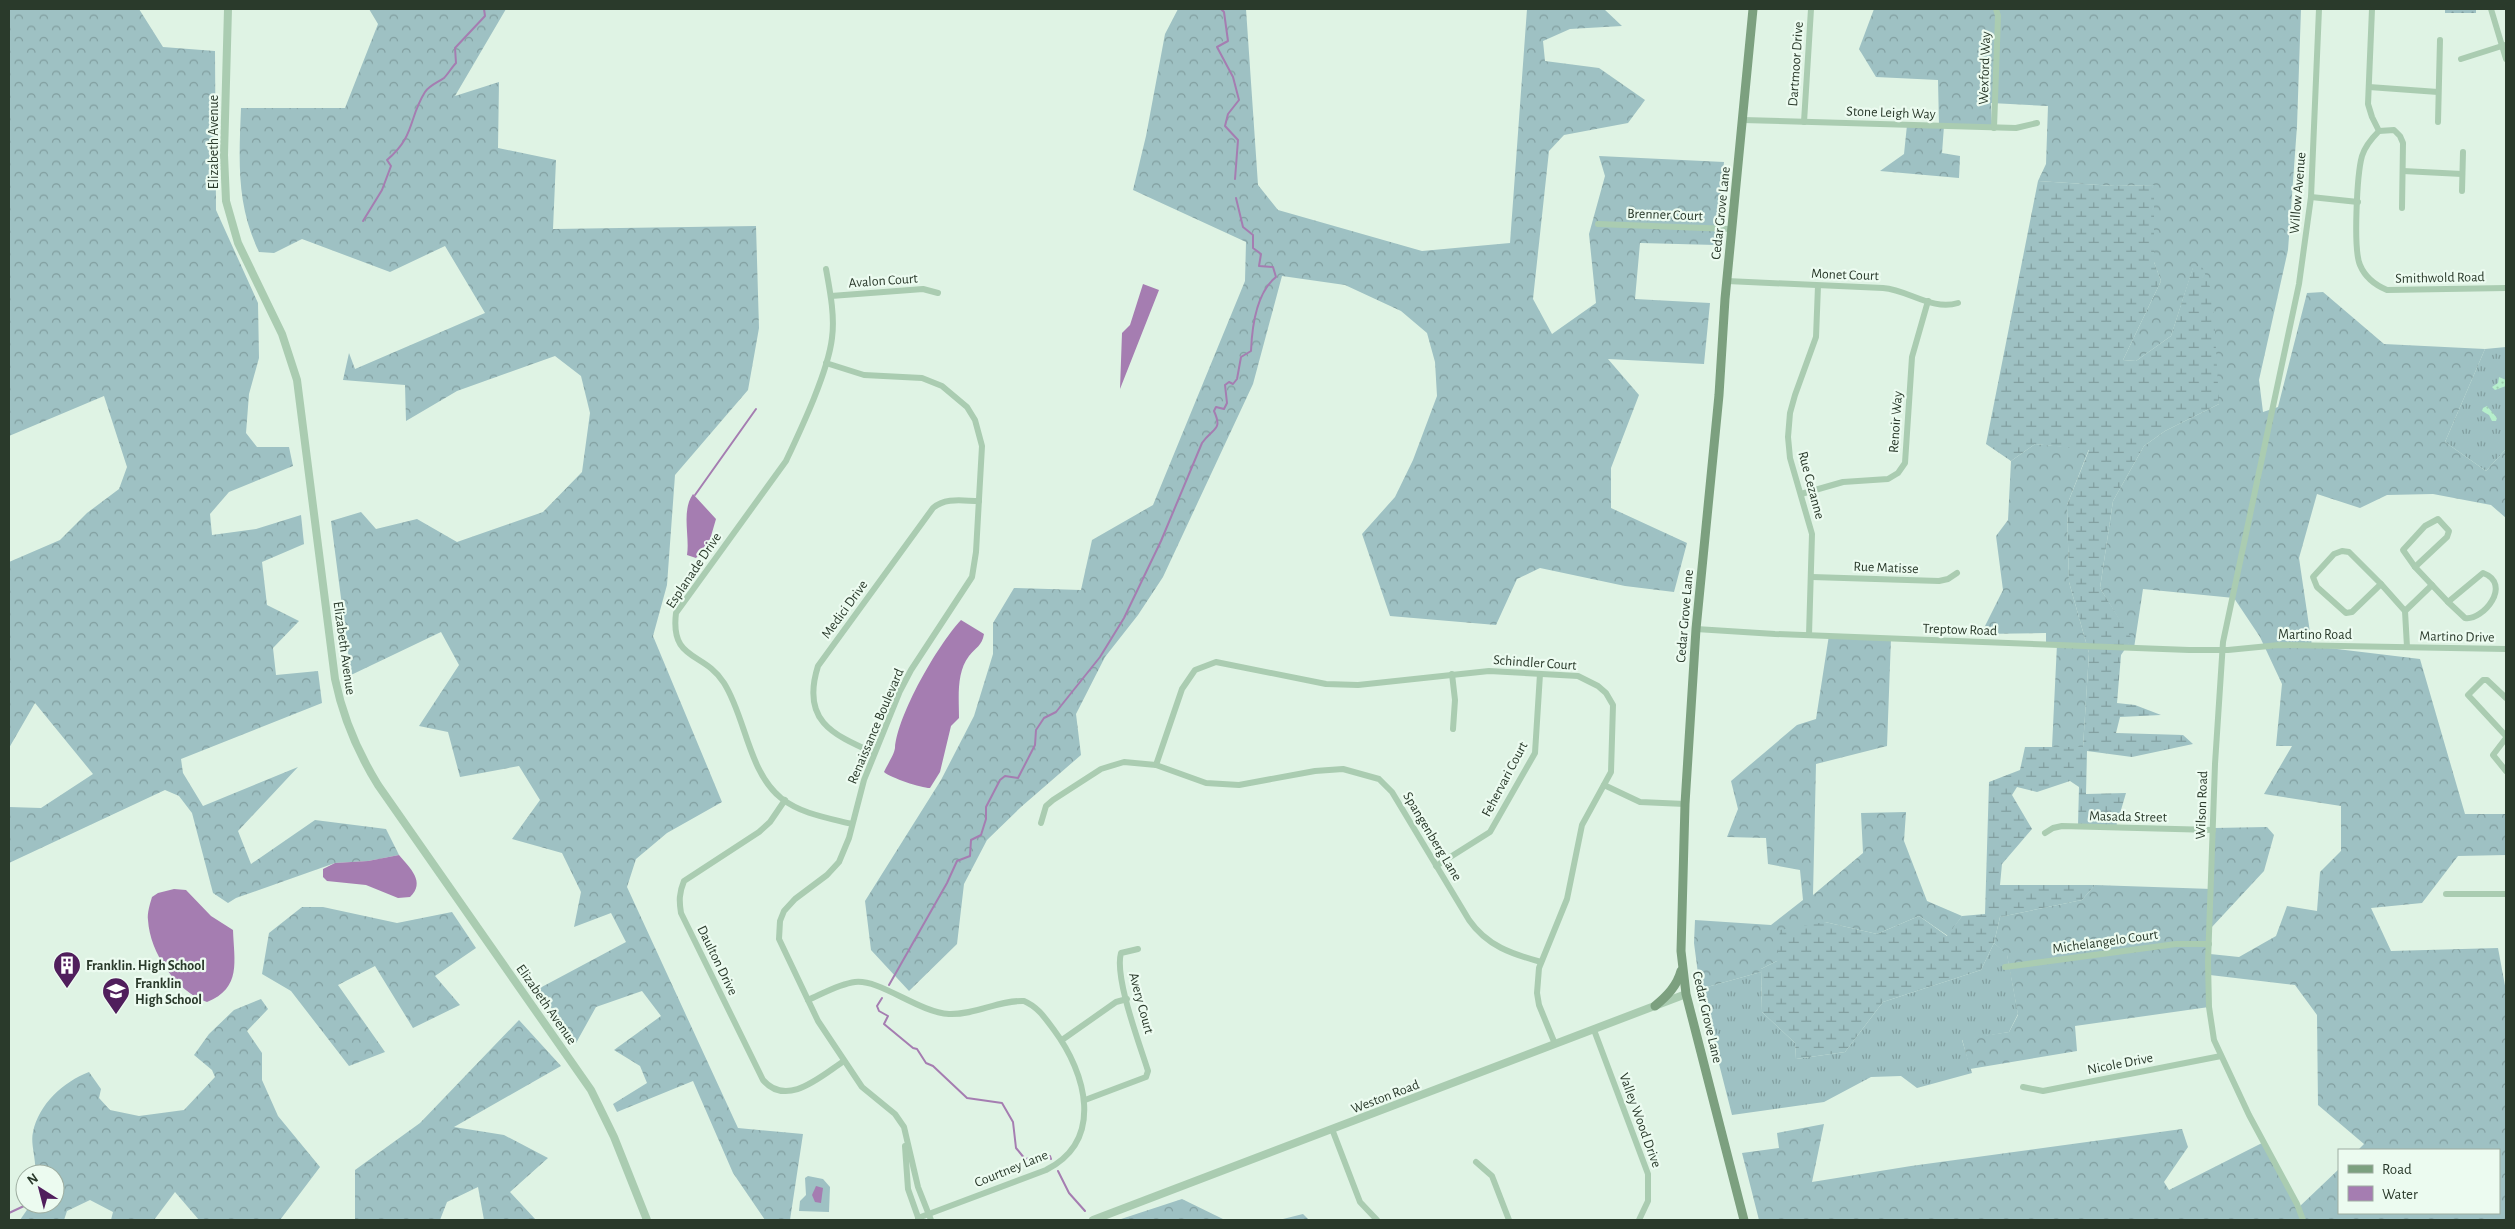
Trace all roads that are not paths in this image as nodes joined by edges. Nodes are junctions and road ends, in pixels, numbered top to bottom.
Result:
1 (228, 9) edge
2 (1753, 9) edge
3 (1812, 9) edge
4 (1996, 9) edge
5 (2319, 9) edge
6 (2372, 9) edge
7 (2491, 9) edge
8 (2440, 40) dead end
9 (2504, 45) edge
10 (2461, 58) dead end
11 (2506, 59) edge
12 (2369, 87) junction
13 (2438, 92) junction
14 (1743, 120) junction
15 (1804, 122) junction
16 (2438, 122) dead end
17 (2037, 123) dead end
18 (1994, 128) junction
19 (2380, 131) junction
20 (2463, 152) dead end
21 (2403, 171) junction
22 (2462, 174) junction
23 (2462, 191) dead end
24 (2311, 197) junction
25 (2358, 202) junction
26 (2402, 208) dead end
27 (1598, 224) dead end
28 (1732, 229) junction
29 (826, 269) dead end
30 (1727, 281) junction
31 (1818, 286) junction
32 (2506, 288) edge
33 (938, 293) dead end
34 (830, 296) junction
35 (1928, 302) junction
36 (1958, 303) dead end
37 (826, 363) junction
38 (2279, 376) joint
39 (1801, 494) junction
40 (979, 501) junction
41 (2415, 566) junction
42 (1957, 572) dead end
43 (1812, 577) junction
44 (2381, 584) junction
45 (2432, 585) junction
46 (2448, 602) junction
47 (2405, 611) junction
48 (1696, 629) junction
49 (1809, 636) junction
50 (2407, 647) junction
51 (2506, 649) edge
52 (2223, 650) junction
53 (1452, 674) junction
54 (1540, 674) junction
55 (2506, 698) edge
56 (1453, 729) dead end
57 (2506, 737) edge
58 (874, 753) junction
59 (1156, 765) junction
60 (2506, 770) edge
61 (1604, 785) junction
62 (785, 800) junction
63 (1685, 804) junction
64 (1041, 823) dead end
65 (852, 824) junction
66 (2213, 830) junction
67 (2045, 833) dead end
68 (1436, 866) junction
69 (2446, 894) dead end
70 (2506, 894) edge
71 (2209, 944) junction
72 (1138, 949) dead end
73 (1541, 962) junction
74 (1682, 965) junction
75 (2005, 968) dead end
76 (1686, 994) junction
77 (808, 1000) junction
78 (1127, 1000) junction
79 (1655, 1006) junction
80 (1594, 1030) junction
81 (1062, 1040) junction
82 (1555, 1044) junction
83 (2221, 1056) junction
84 (844, 1061) junction
85 (2023, 1087) dead end
86 (1085, 1100) junction
87 (904, 1127) junction
88 (1332, 1129) junction
89 (1476, 1162) dead end
90 (930, 1217) edge
91 (919, 1219) edge
92 (647, 1220) edge
93 (1093, 1220) edge
94 (1377, 1220) edge
95 (1509, 1220) edge
96 (1639, 1220) edge
97 (1744, 1220) edge
98 (2303, 1220) edge

1 - 92 street, Elizabeth Avenue
2 - 14 main road, Cedar Grove Lane
3 - 15 street, Dartmoor Drive
4 - 18 street, Wexford Way
5 - 24 street, Willow Avenue
6 - 12 street
7 - 9 street
8 - 13 street
9 - 10 street
9 - 11 street
12 - 13 street
12 - 19 street
13 - 16 street
14 - 15 street, Stone Leigh Way
14 - 28 main road, Cedar Grove Lane
15 - 18 street, Stone Leigh Way
17 - 18 street, Stone Leigh Way
19 - 21 street
19 - 25 street, Smithwold Road
20 - 22 street
21 - 22 street
21 - 26 street
22 - 23 street
24 - 25 street
24 - 38 street, Willow Avenue
25 - 32 street, Smithwold Road
27 - 28 street, Brenner Court
28 - 30 main road, Cedar Grove Lane
29 - 34 street, Esplanade Drive
30 - 31 street, Monet Court
30 - 48 main road, Cedar Grove Lane
31 - 35 street, Monet Court
31 - 39 street, Rue Cezanne
33 - 34 street, Avalon Court
34 - 37 street, Esplanade Drive
35 - 36 street, Monet Court
35 - 39 street, Renoir Way
37 - 40 street, Renaissance Boulevard
37 - 62 street, Esplanade Drive
38 - 52 street, Wilson Road
39 - 43 street, Rue Cezanne
40 - 58 street, Renaissance Boulevard
40 - 58 street, Medici Drive
41 - 41 street
41 - 45 street
42 - 43 street, Rue Matisse
43 - 49 street, Rue Cezanne
44 - 44 street
44 - 47 street
45 - 46 street
45 - 47 street
46 - 46 street
47 - 50 street
48 - 49 street, Treptow Road
48 - 63 main road, Cedar Grove Lane
49 - 52 street, Treptow Road
50 - 51 street, Martino Drive
50 - 52 street, Martino Road
52 - 66 street, Wilson Road
53 - 54 street, Schindler Court
53 - 56 street
53 - 59 street, Schindler Court
54 - 61 street, Schindler Court
54 - 68 street, Fehervari Court
55 - 57 street
57 - 60 street
58 - 65 street, Renaissance Boulevard
59 - 64 street, Spangenberg Lane
59 - 68 street, Spangenberg Lane
61 - 63 street
61 - 73 street, Schindler Court
62 - 65 street, Esplanade Drive
62 - 84 street, Daulton Drive
63 - 74 main road, Cedar Grove Lane
65 - 77 street, Renaissance Boulevard
66 - 67 street, Masada Street
66 - 71 street, Wilson Road
68 - 73 street, Spangenberg Lane
69 - 70 street
71 - 75 street, Michelangelo Court
71 - 83 street, Wilson Road
72 - 78 street, Avery Court
73 - 82 street, Schindler Court
74 - 76 main road, Cedar Grove Lane
74 - 79 main road
76 - 79 street, Weston Road
76 - 97 main road, Cedar Grove Lane
77 - 81 street, Courtney Lane
77 - 84 street, Renaissance Boulevard
78 - 81 street
78 - 86 street, Avery Court
79 - 80 street, Weston Road
80 - 82 street, Weston Road
80 - 96 street, Valley Wood Drive
81 - 86 street, Courtney Lane
82 - 88 street, Weston Road
83 - 85 street, Nicole Drive
83 - 98 street, Wilson Road
84 - 87 street, Renaissance Boulevard
86 - 90 street, Courtney Lane
87 - 90 street, Renaissance Boulevard
87 - 91 street
88 - 93 street, Weston Road
88 - 94 street
89 - 95 street
90 - 91 street, Courtney Lane

